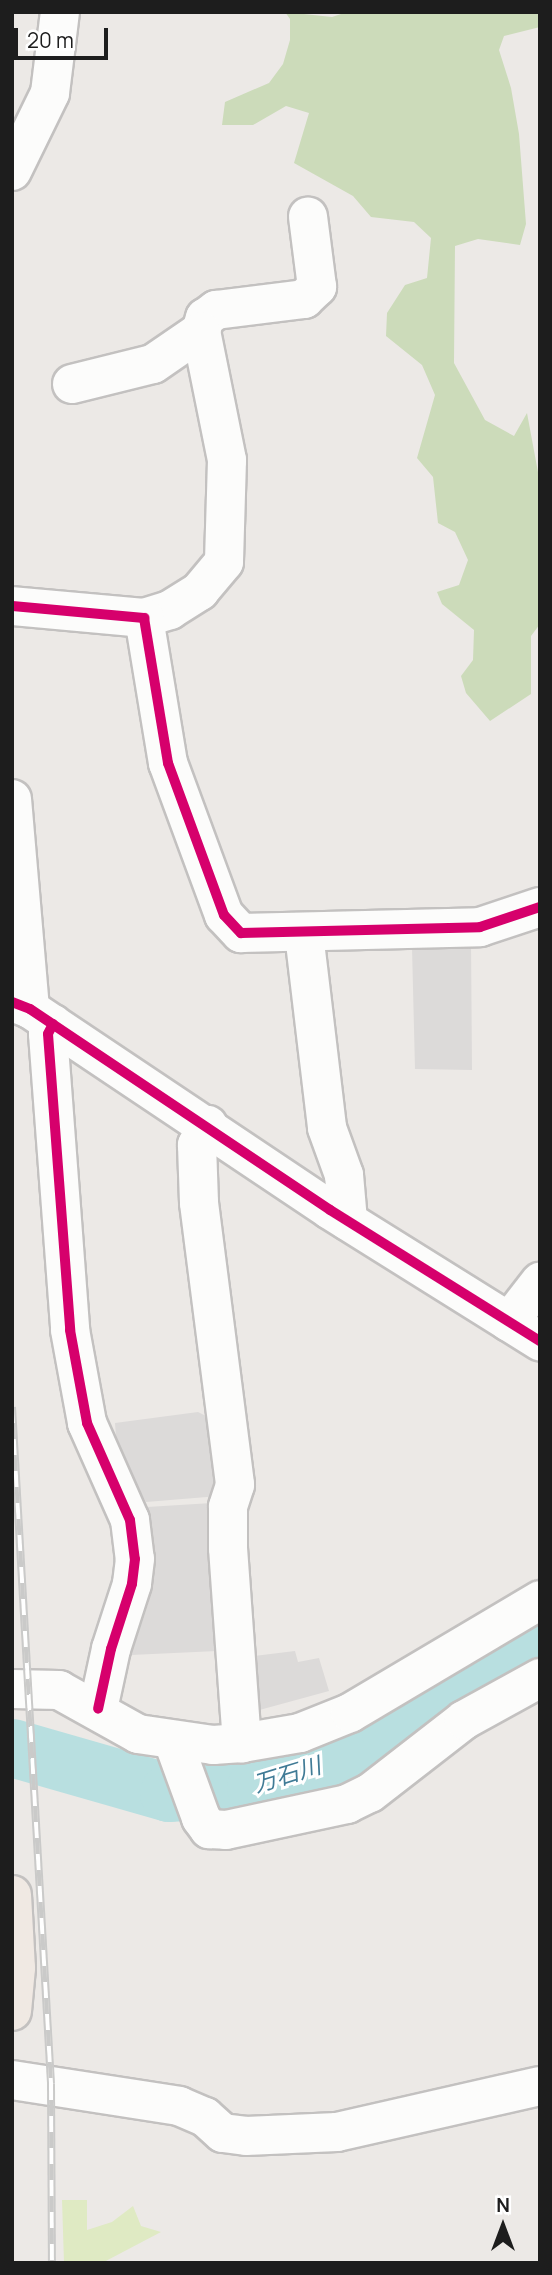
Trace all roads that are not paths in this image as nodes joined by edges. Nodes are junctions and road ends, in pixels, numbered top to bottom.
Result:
1 (60, 12) edge
2 (12, 171) edge
3 (308, 217) dead end
4 (201, 331) junction
5 (72, 384) dead end
6 (12, 607) edge
7 (144, 618) junction
8 (12, 799) edge
9 (540, 907) edge
10 (304, 934) junction
11 (32, 1011) edge
12 (208, 1125) junction
13 (348, 1221) junction
14 (540, 1282) edge
15 (524, 1332) edge
16 (540, 1600) edge
17 (540, 1678) edge
18 (12, 1689) edge
19 (98, 1709) junction
20 (242, 1743) junction
21 (176, 1749) junction
22 (12, 1895) edge
23 (12, 2011) edge
24 (12, 2080) edge
25 (540, 2086) edge

1 - 2 street
3 - 4 street
4 - 5 street
4 - 7 street
6 - 7 street
7 - 10 street
8 - 11 street
9 - 10 street
10 - 13 street
11 - 12 street
11 - 19 street
12 - 13 street
12 - 20 street
13 - 15 street
14 - 15 street
16 - 20 street
17 - 21 street
18 - 19 street
19 - 21 street
20 - 21 street
22 - 23 main road
24 - 25 street

